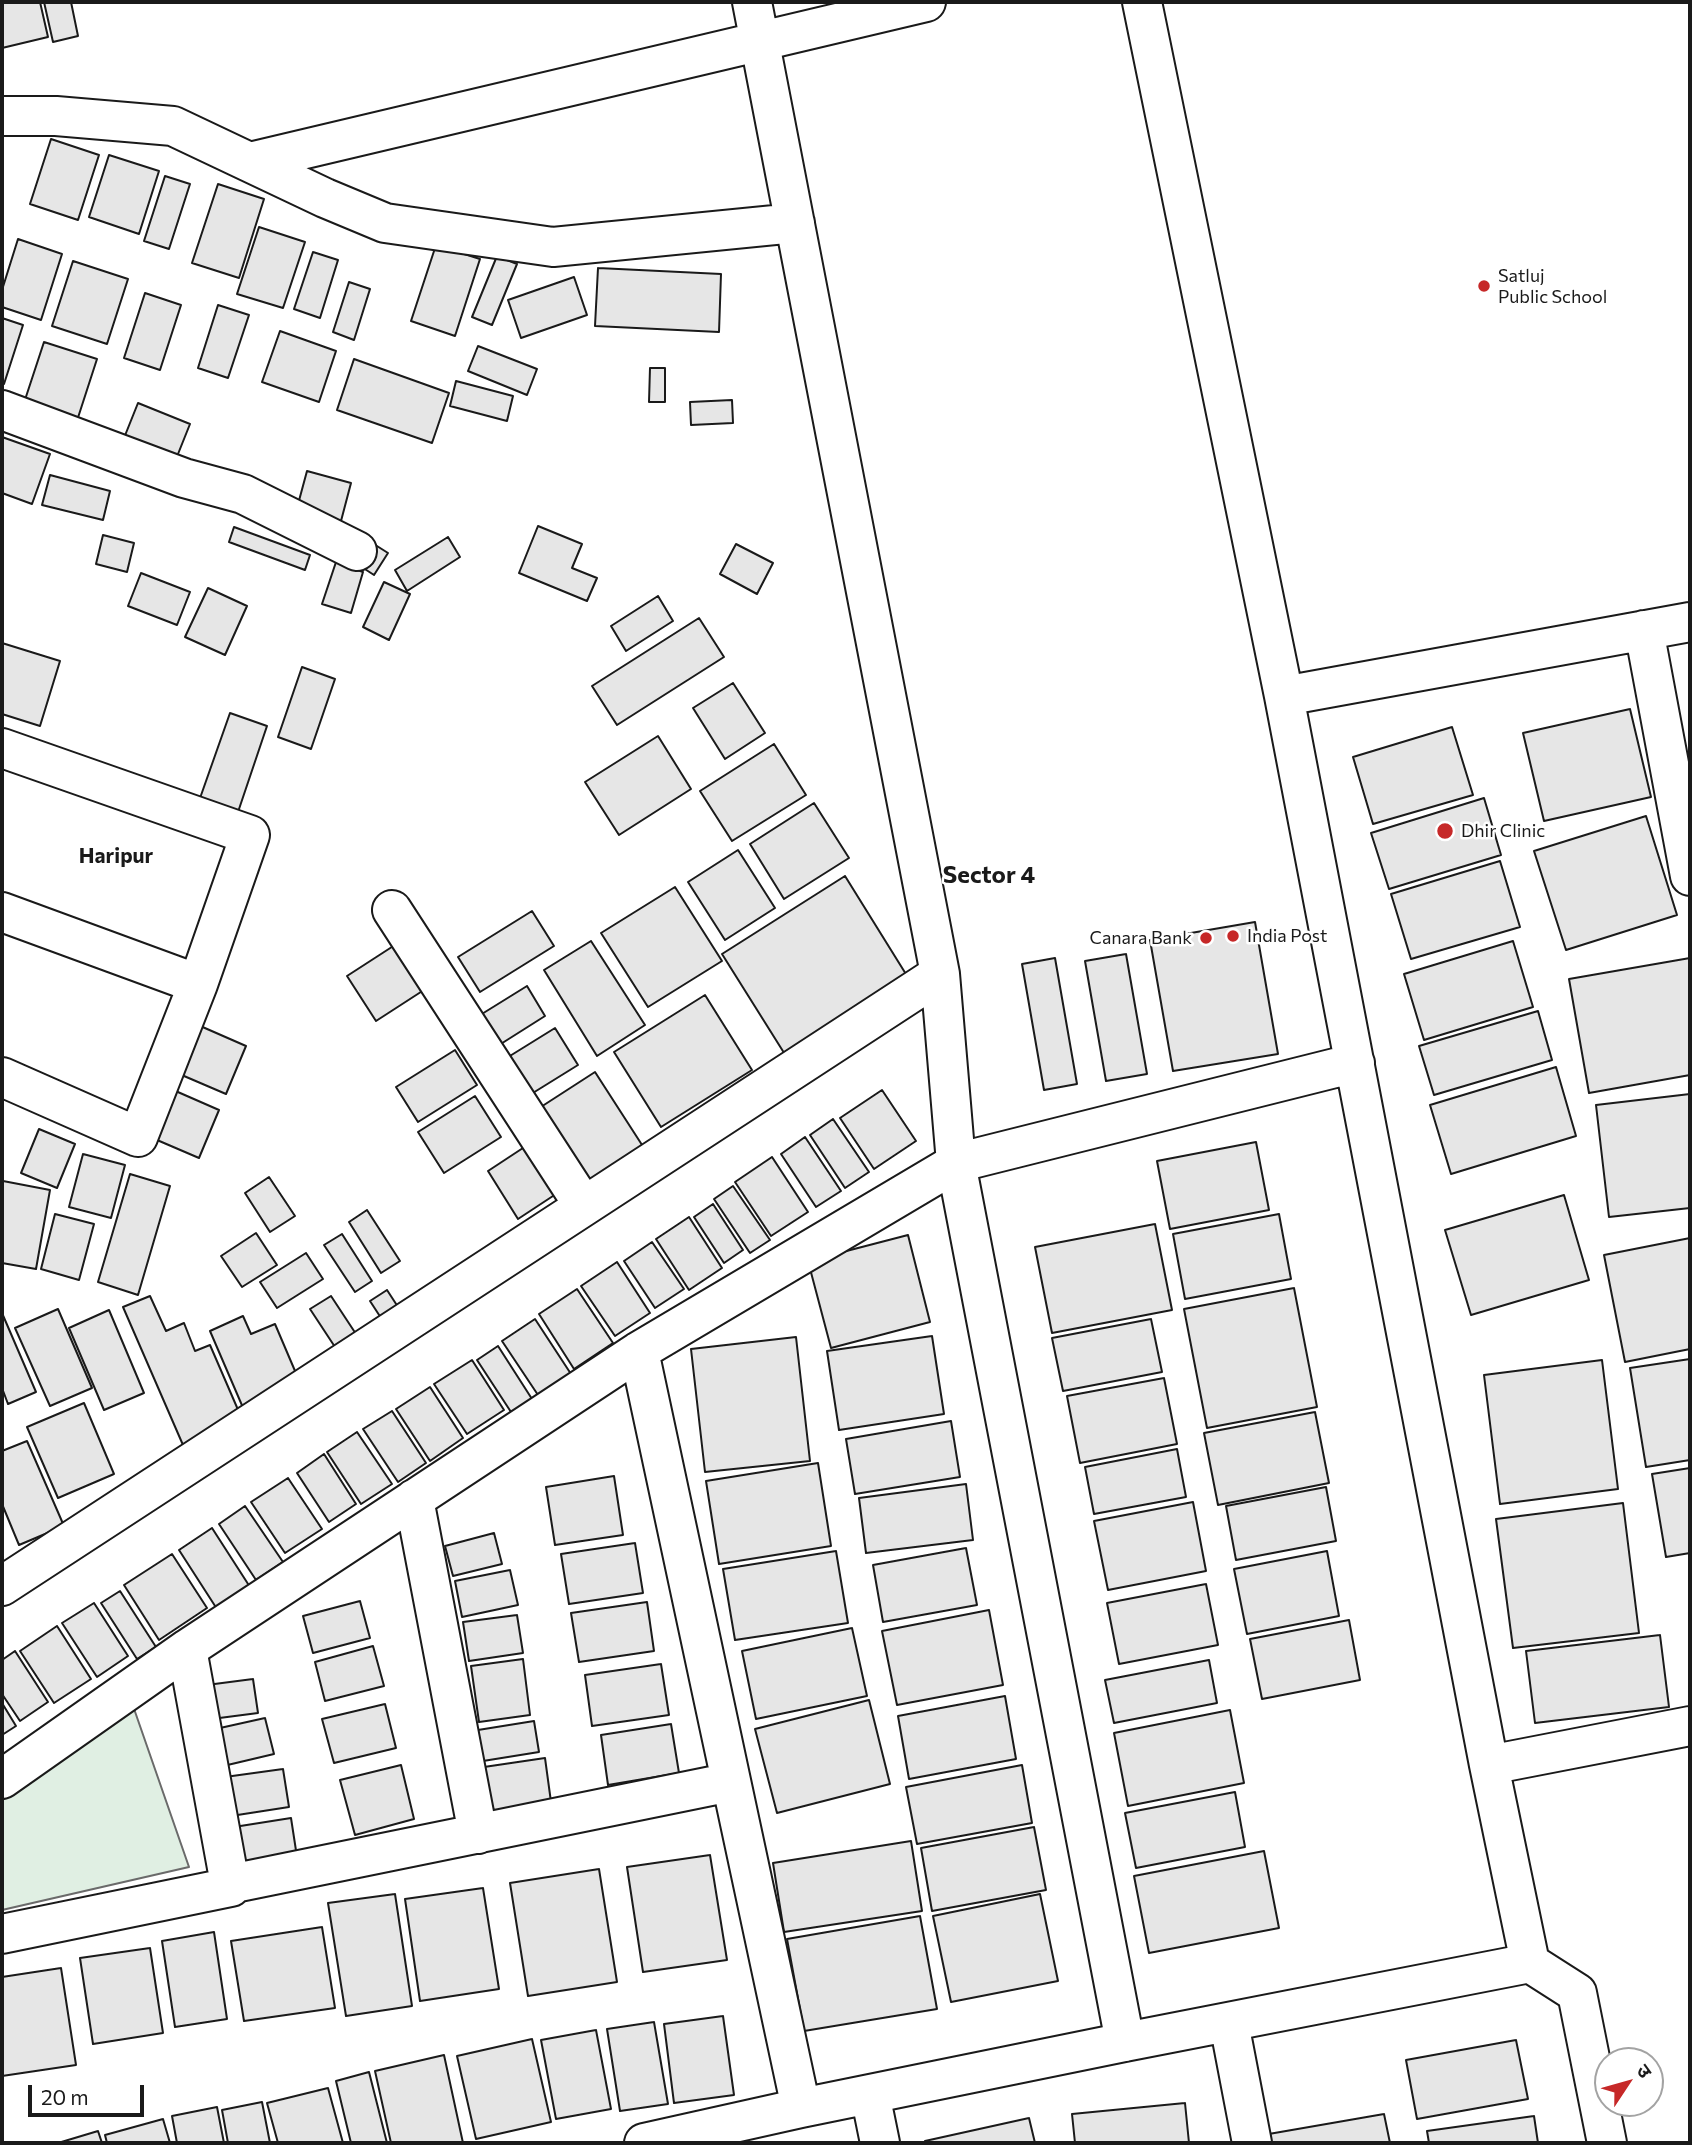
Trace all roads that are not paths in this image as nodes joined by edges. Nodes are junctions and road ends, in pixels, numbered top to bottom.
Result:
1 (752, 2) edge
2 (926, 2) edge
3 (1142, 2) edge
4 (760, 41) junction
5 (2, 116) edge
6 (250, 162) junction
7 (795, 223) junction
8 (2, 410) edge
9 (357, 551) dead end
10 (1690, 622) edge
11 (1644, 629) junction
12 (1284, 696) junction
13 (2, 748) edge
14 (1690, 876) edge
15 (392, 910) dead end
16 (2, 912) edge
17 (940, 974) junction
18 (198, 985) junction
19 (1355, 1063) junction
20 (2, 1077) edge
21 (956, 1163) junction
22 (584, 1206) junction
23 (639, 1351) junction
24 (414, 1499) junction
25 (2, 1586) edge
26 (187, 1649) junction
27 (1690, 1726) edge
28 (1489, 1765) junction
29 (2, 1779) edge
30 (731, 1782) junction
31 (478, 1834) junction
32 (230, 1884) junction
33 (2, 1934) edge
34 (1530, 1963) junction
35 (1229, 2023) junction
36 (1125, 2042) junction
37 (870, 2094) junction
38 (801, 2108) junction
39 (644, 2143) edge
40 (880, 2143) edge
41 (1252, 2143) edge
42 (1607, 2143) edge

1 - 4 street
2 - 4 street
3 - 12 street
4 - 6 street
4 - 7 street
5 - 6 street
6 - 7 street
7 - 17 street
8 - 9 street
10 - 11 street
11 - 12 street
11 - 14 street
12 - 19 street
13 - 18 street
15 - 22 street
16 - 18 street
17 - 21 street
17 - 22 street
18 - 20 street
19 - 21 street
19 - 28 street
21 - 23 street
21 - 36 street
22 - 25 street
23 - 24 street
23 - 30 street
24 - 26 street
24 - 31 street
26 - 29 street
26 - 32 street
27 - 28 street
28 - 34 street
30 - 31 street
30 - 38 street
31 - 32 street
32 - 33 street
34 - 35 street
34 - 42 street
35 - 36 street
35 - 41 street
36 - 37 street
37 - 38 street
37 - 40 street
38 - 39 street

